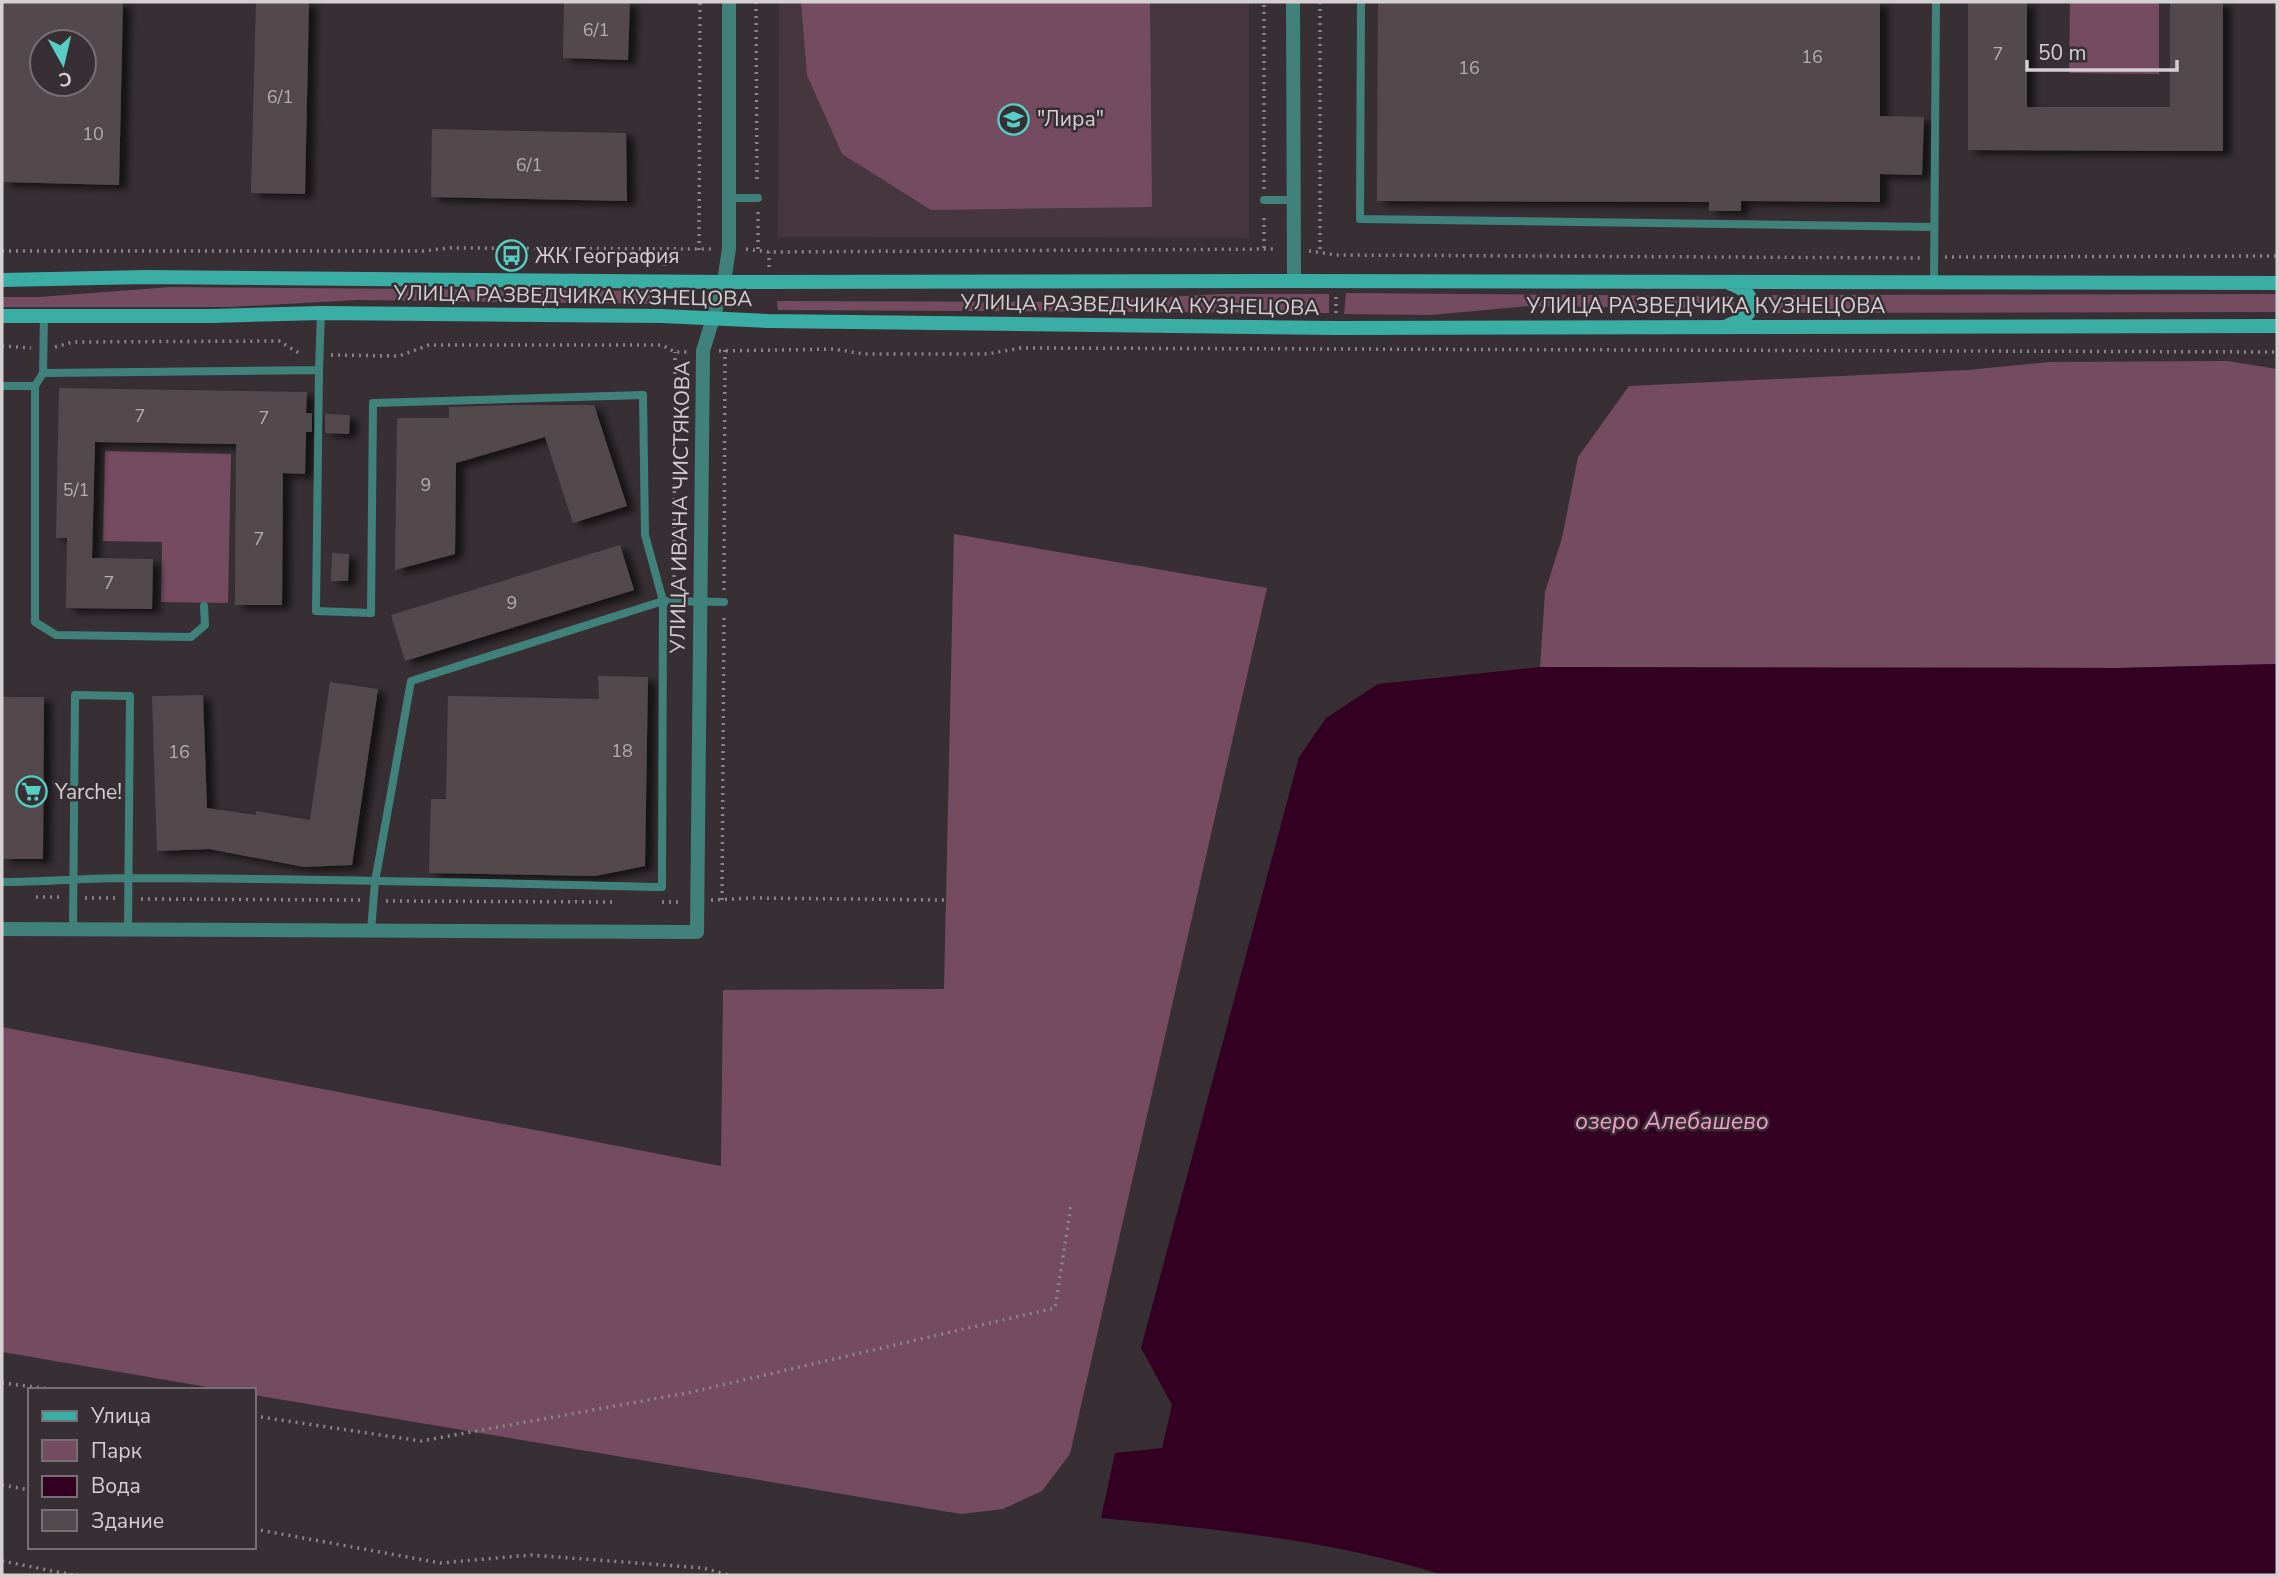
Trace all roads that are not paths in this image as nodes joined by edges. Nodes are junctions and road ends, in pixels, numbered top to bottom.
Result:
1 (729, 2) edge
2 (1293, 2) edge
3 (1361, 2) edge
4 (1937, 2) edge
5 (729, 198) junction
6 (758, 198) road end
7 (1264, 200) road end
8 (1293, 200) junction
9 (1934, 227) junction
10 (2, 280) edge
11 (1294, 281) junction
12 (724, 282) junction
13 (1723, 282) junction
14 (1934, 282) junction
15 (2277, 284) edge
16 (321, 313) junction
17 (2, 316) edge
18 (44, 316) junction
19 (714, 317) junction
20 (2277, 326) edge
21 (1724, 327) junction
22 (319, 370) junction
23 (43, 373) junction
24 (2, 386) edge
25 (35, 386) junction
26 (663, 601) junction
27 (700, 602) junction
28 (724, 602) road end
29 (204, 606) dead end
30 (128, 878) junction
31 (73, 879) junction
32 (375, 881) junction
33 (2, 882) edge
34 (2, 929) edge
35 (73, 929) junction
36 (128, 930) junction
37 (371, 930) junction

1 - 5 street, УЛИЦА ИВАНА ЧИСТЯКОВА
2 - 8 street
3 - 9 lane
4 - 9 lane
5 - 6 lane
5 - 12 street, УЛИЦА ИВАНА ЧИСТЯКОВА
7 - 8 lane
8 - 11 street
9 - 14 lane
10 - 12 main road, УЛИЦА РАЗВЕДЧИКА КУЗНЕЦОВА
11 - 12 main road, УЛИЦА РАЗВЕДЧИКА КУЗНЕЦОВА
11 - 13 main road, УЛИЦА РАЗВЕДЧИКА КУЗНЕЦОВА
12 - 19 street, УЛИЦА ИВАНА ЧИСТЯКОВА
13 - 14 main road, УЛИЦА РАЗВЕДЧИКА КУЗНЕЦОВА
13 - 21 main road
14 - 15 main road, УЛИЦА РАЗВЕДЧИКА КУЗНЕЦОВА
16 - 18 main road, УЛИЦА РАЗВЕДЧИКА КУЗНЕЦОВА
16 - 19 main road, УЛИЦА РАЗВЕДЧИКА КУЗНЕЦОВА
16 - 22 lane
17 - 18 main road, УЛИЦА РАЗВЕДЧИКА КУЗНЕЦОВА
18 - 23 lane
19 - 21 main road, УЛИЦА РАЗВЕДЧИКА КУЗНЕЦОВА
19 - 27 street, УЛИЦА ИВАНА ЧИСТЯКОВА
20 - 21 main road, УЛИЦА РАЗВЕДЧИКА КУЗНЕЦОВА
22 - 23 lane
22 - 26 lane
23 - 25 lane
24 - 25 lane
25 - 29 lane
26 - 27 lane
26 - 32 lane
26 - 32 lane
27 - 28 lane
27 - 37 street, УЛИЦА ИВАНА ЧИСТЯКОВА
30 - 31 lane
30 - 31 lane
30 - 32 lane
30 - 36 lane
31 - 33 lane
31 - 35 lane
32 - 37 lane
34 - 35 street
35 - 36 street
36 - 37 street

